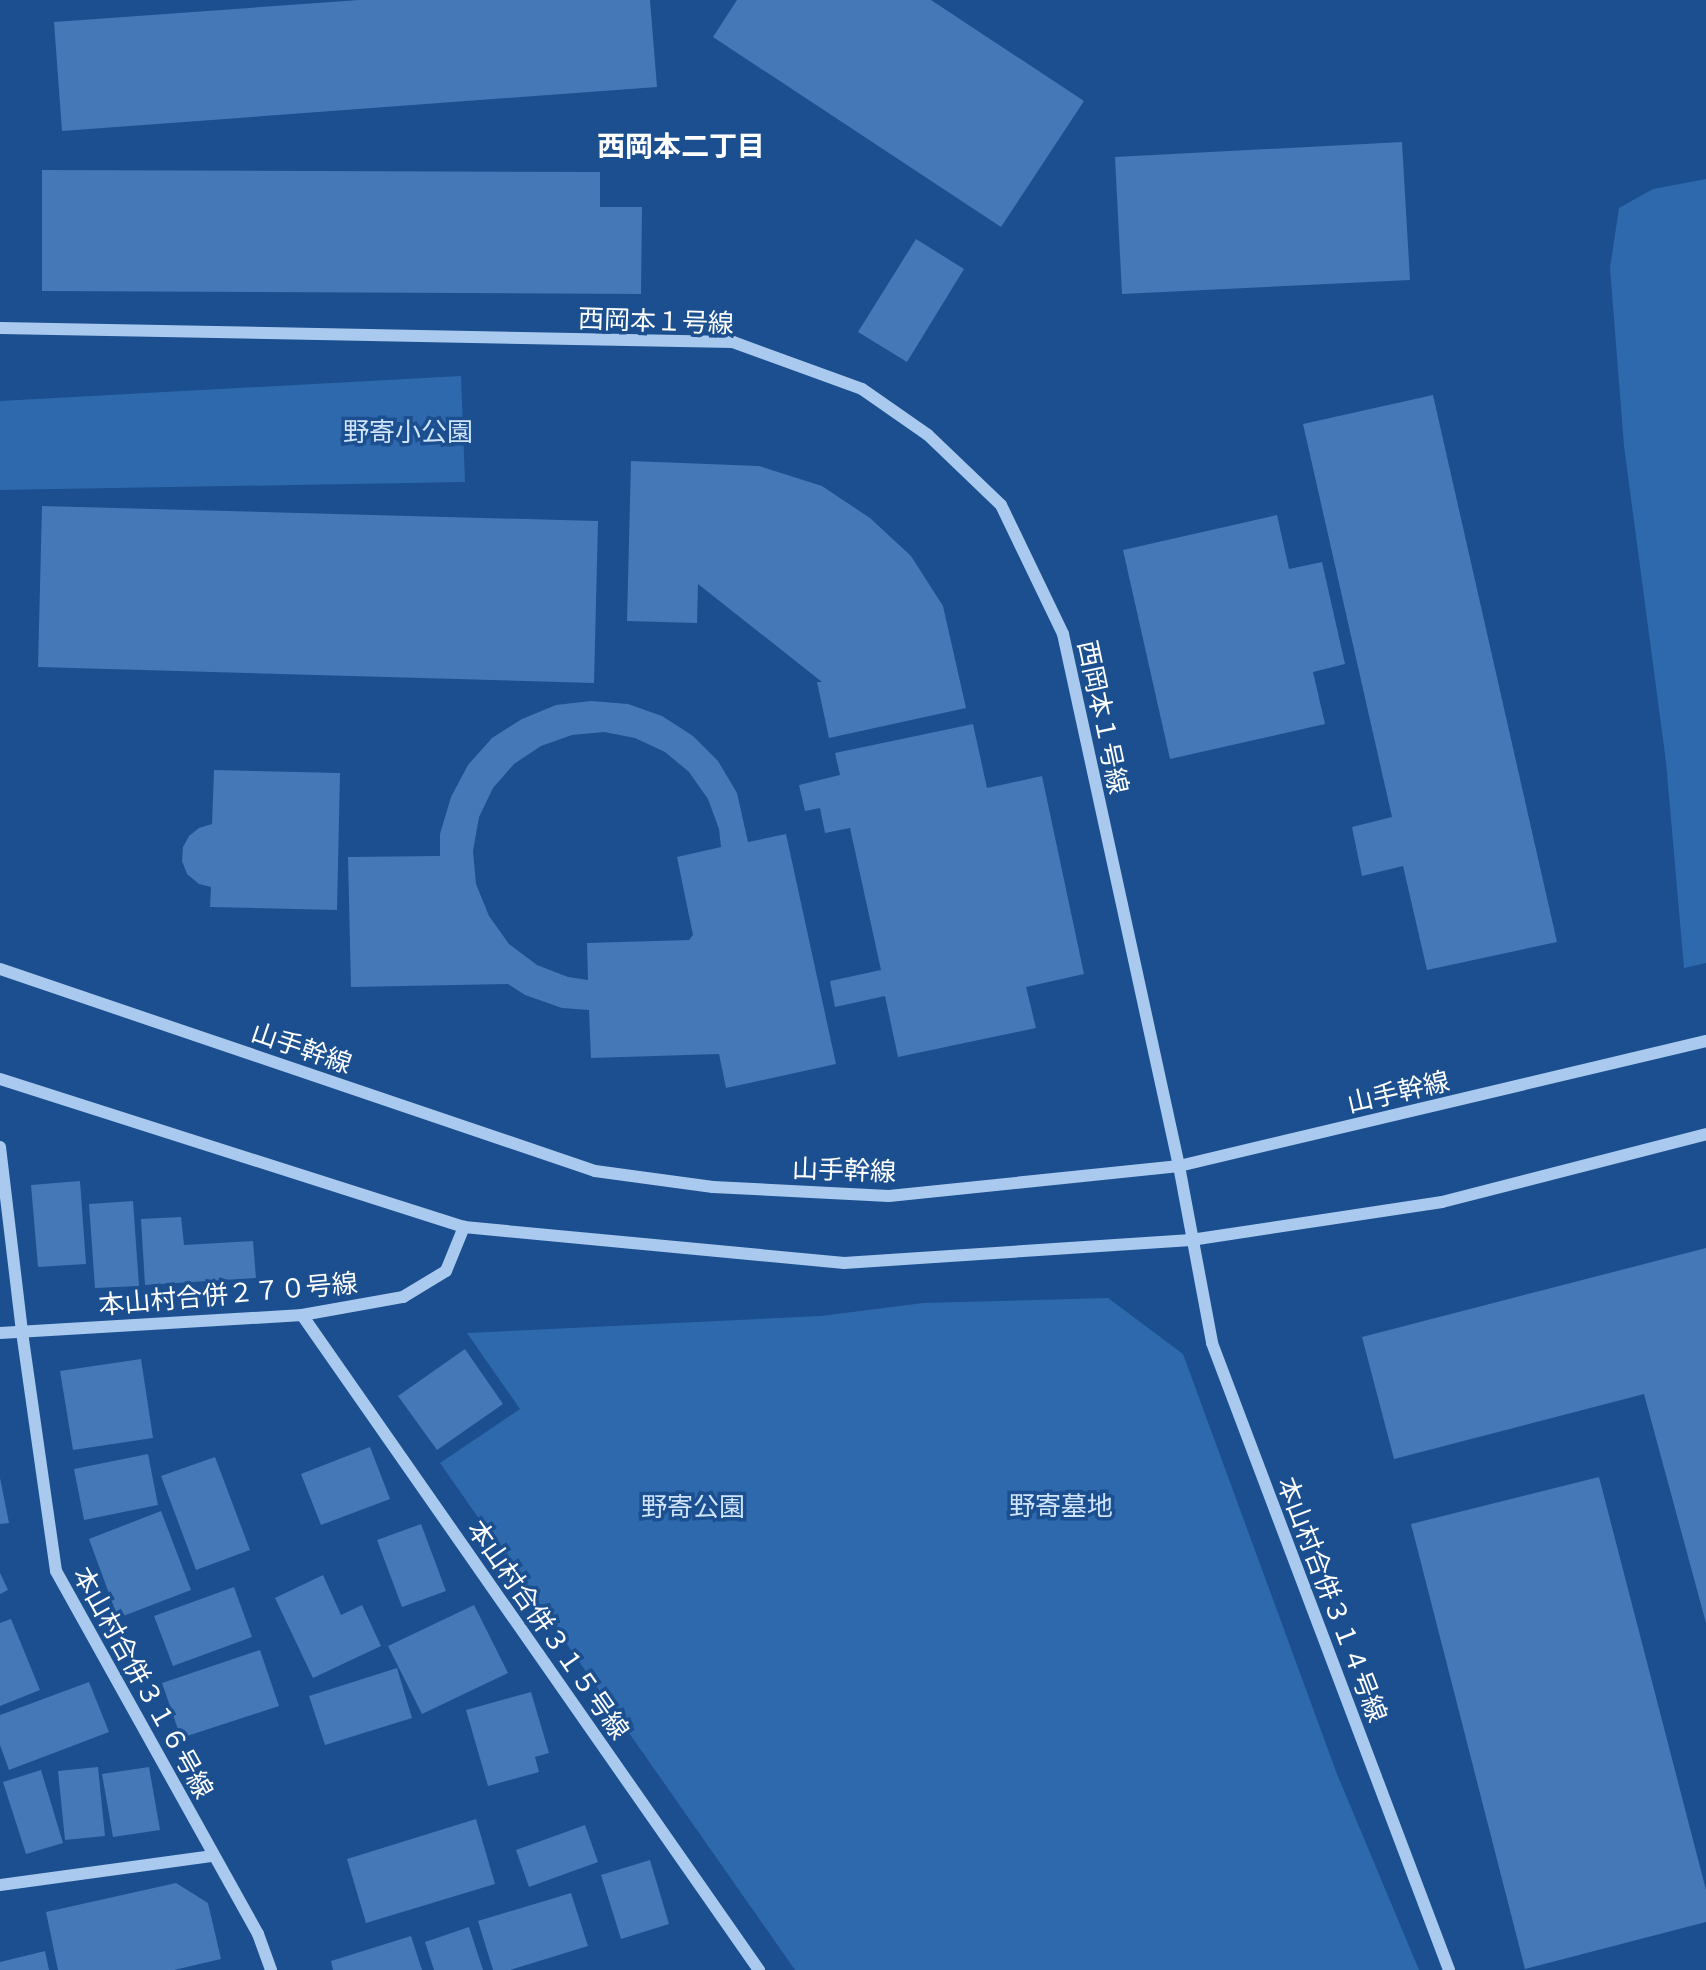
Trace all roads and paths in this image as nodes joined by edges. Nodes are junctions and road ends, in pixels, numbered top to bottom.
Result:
1 (0, 328) edge
2 (0, 968) edge
3 (1706, 1041) edge
4 (0, 1079) edge
5 (1706, 1134) edge
6 (0, 1147) edge
7 (1179, 1166) junction
8 (464, 1227) junction
9 (1191, 1240) junction
10 (302, 1315) junction
11 (22, 1332) junction
12 (0, 1333) edge
13 (213, 1856) junction
14 (0, 1885) edge
15 (271, 1970) edge
16 (760, 1970) edge
17 (1449, 1970) edge

1 - 7 street, 西岡本１号線
2 - 7 street, 山手幹線
3 - 7 street, 山手幹線
4 - 8 street
5 - 9 street
6 - 11 street, 本山村合併３１６号線
7 - 9 street, 西岡本１号線
8 - 9 street
8 - 10 street, 本山村合併２７０号線
9 - 17 street, 本山村合併３１４号線
10 - 11 street, 本山村合併２７０号線
10 - 16 street, 本山村合併３１５号線
11 - 12 street, 本山村合併２７０号線
11 - 13 street, 本山村合併３１６号線
13 - 14 street
13 - 15 street, 本山村合併３１６号線

